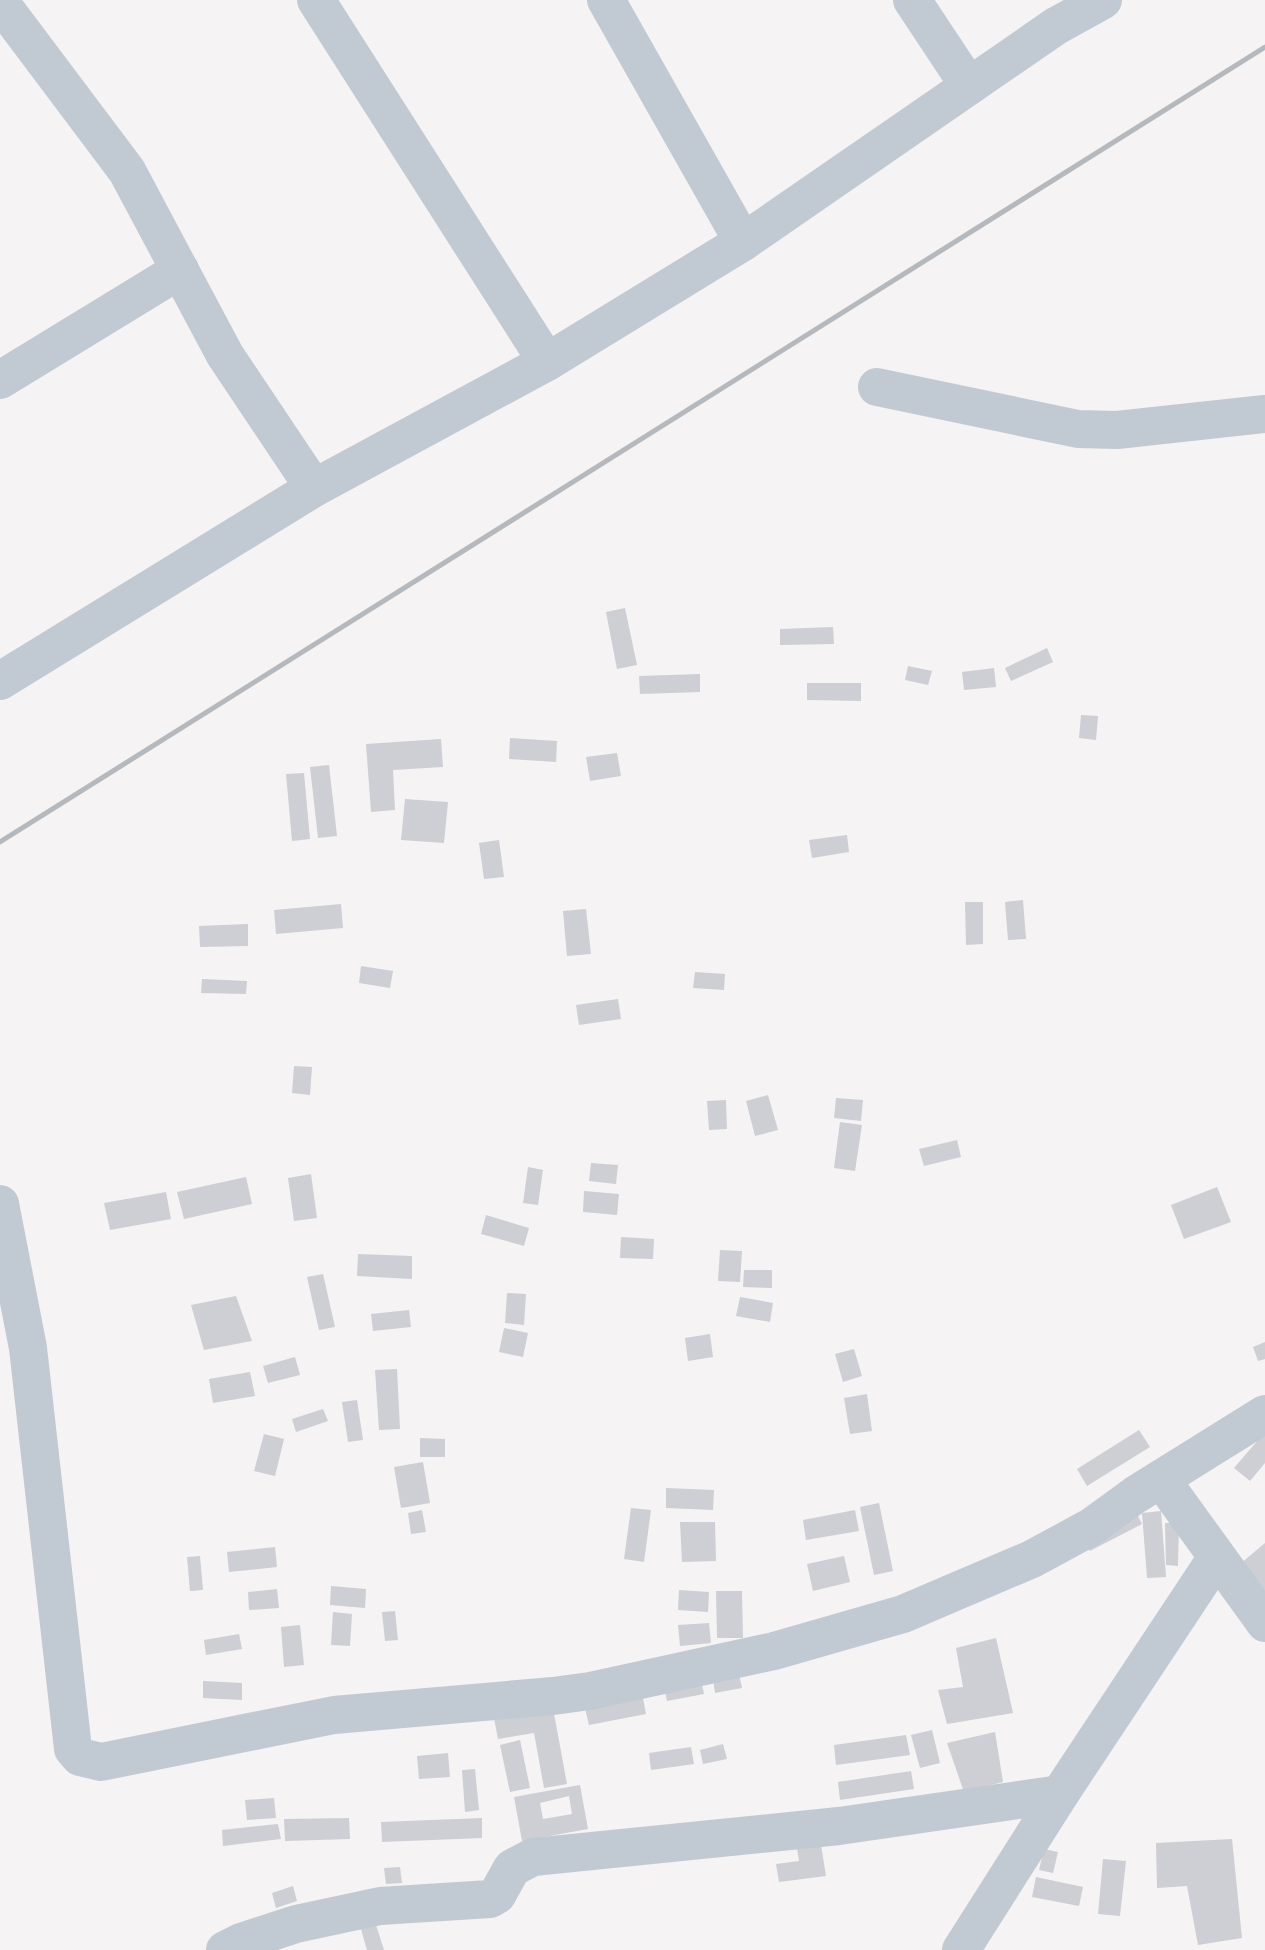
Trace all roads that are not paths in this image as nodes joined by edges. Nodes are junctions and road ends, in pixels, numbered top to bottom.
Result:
1 (316, 0) edge
2 (606, 0) edge
3 (912, 0) edge
4 (1103, 0) edge
5 (0, 2) edge
6 (969, 86) junction
7 (743, 242) junction
8 (180, 270) junction
9 (547, 362) junction
10 (0, 380) edge
11 (877, 387) dead end
12 (1265, 414) edge
13 (314, 488) junction
14 (0, 681) edge
15 (0, 1204) edge
16 (1265, 1414) edge
17 (1161, 1479) junction
18 (1217, 1557) junction
19 (1265, 1623) edge
20 (1060, 1794) junction
21 (225, 1950) edge
22 (961, 1950) edge

1 - 9 street
2 - 7 street
3 - 6 street
4 - 6 street
5 - 8 street
6 - 7 street
7 - 9 street
8 - 10 street
8 - 13 street
9 - 13 street
11 - 12 street
13 - 14 street
15 - 17 street
16 - 17 street
17 - 18 street
18 - 19 street
18 - 20 street
20 - 21 street
20 - 22 street

